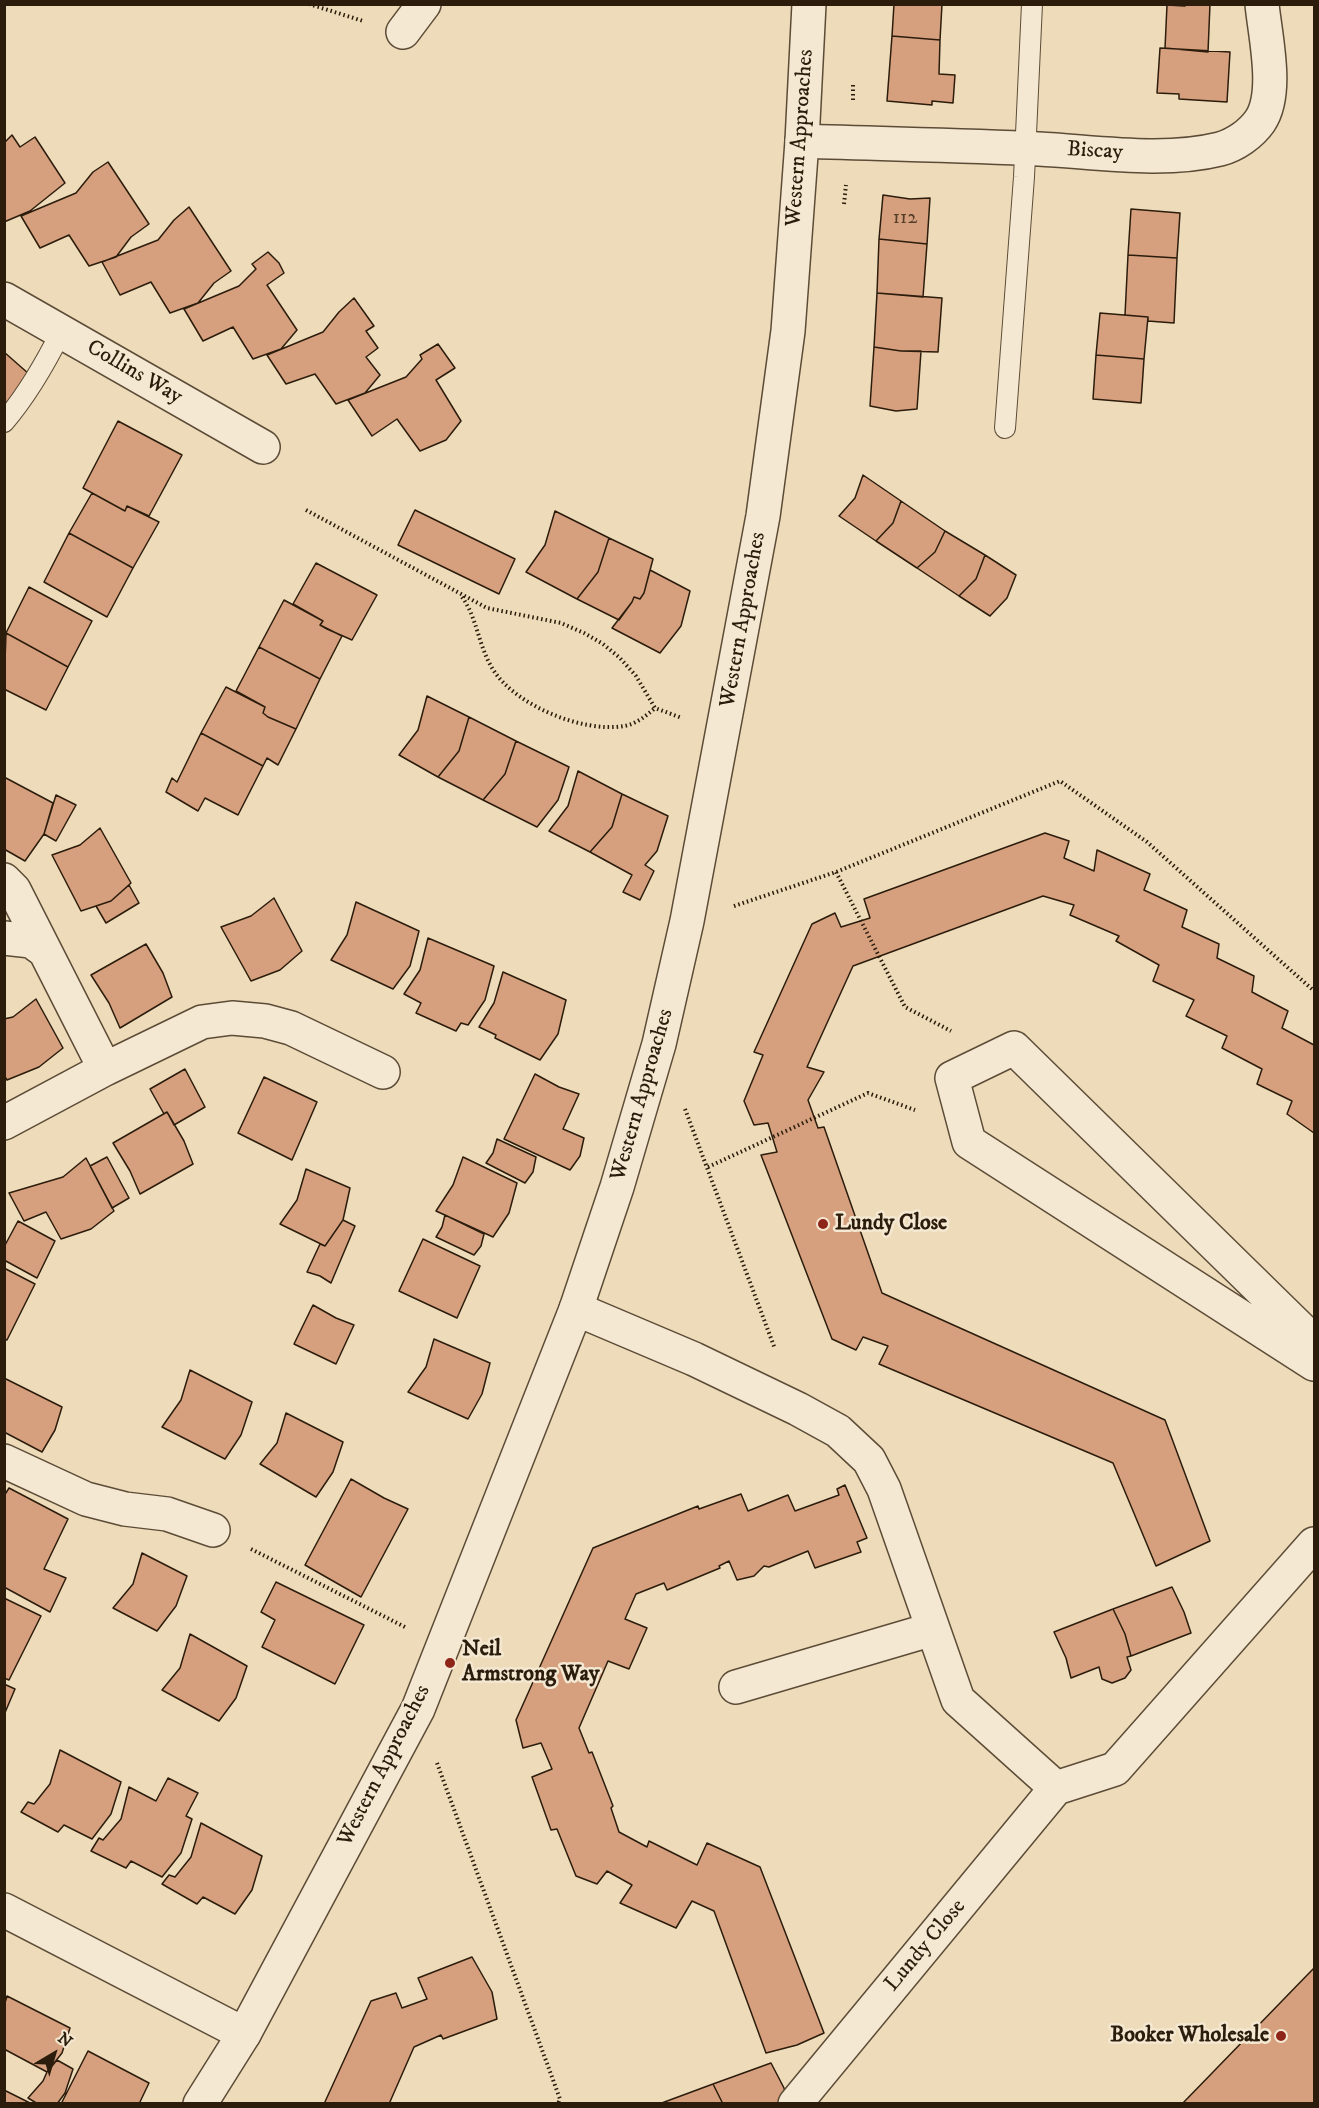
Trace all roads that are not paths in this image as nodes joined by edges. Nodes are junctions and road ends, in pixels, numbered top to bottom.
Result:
1 (424, 4) edge
2 (809, 4) edge
3 (1032, 4) edge
4 (1262, 4) edge
5 (403, 32) road end
6 (802, 141) junction
7 (1026, 148) junction
8 (4, 299) edge
9 (62, 332) junction
10 (4, 422) edge
11 (1005, 428) dead end
12 (263, 447) dead end
13 (4, 880) edge
14 (4, 938) edge
15 (42, 949) junction
16 (105, 1068) junction
17 (383, 1072) dead end
18 (4, 1123) edge
19 (576, 1310) junction
20 (1314, 1342) edge
21 (1314, 1364) edge
22 (4, 1461) edge
23 (213, 1530) road end
24 (1314, 1544) edge
25 (933, 1629) junction
26 (736, 1687) dead end
27 (1056, 1788) junction
28 (4, 1910) edge
29 (244, 2034) junction
30 (200, 2103) edge
31 (795, 2103) edge

1 - 5 street
2 - 6 street, Western Approaches
3 - 7 lane
4 - 7 street, Biscay
6 - 7 street, Biscay
6 - 19 street, Western Approaches
7 - 11 lane
8 - 9 street, Collins Way
9 - 10 lane
9 - 12 street, Collins Way
13 - 15 street
14 - 15 street
15 - 16 street
16 - 17 street
16 - 18 street
19 - 25 street
19 - 29 street, Western Approaches
20 - 21 street
22 - 23 street
24 - 27 street
25 - 26 street
25 - 27 street
27 - 31 street, Lundy Close
28 - 29 street
29 - 30 street, Western Approaches

